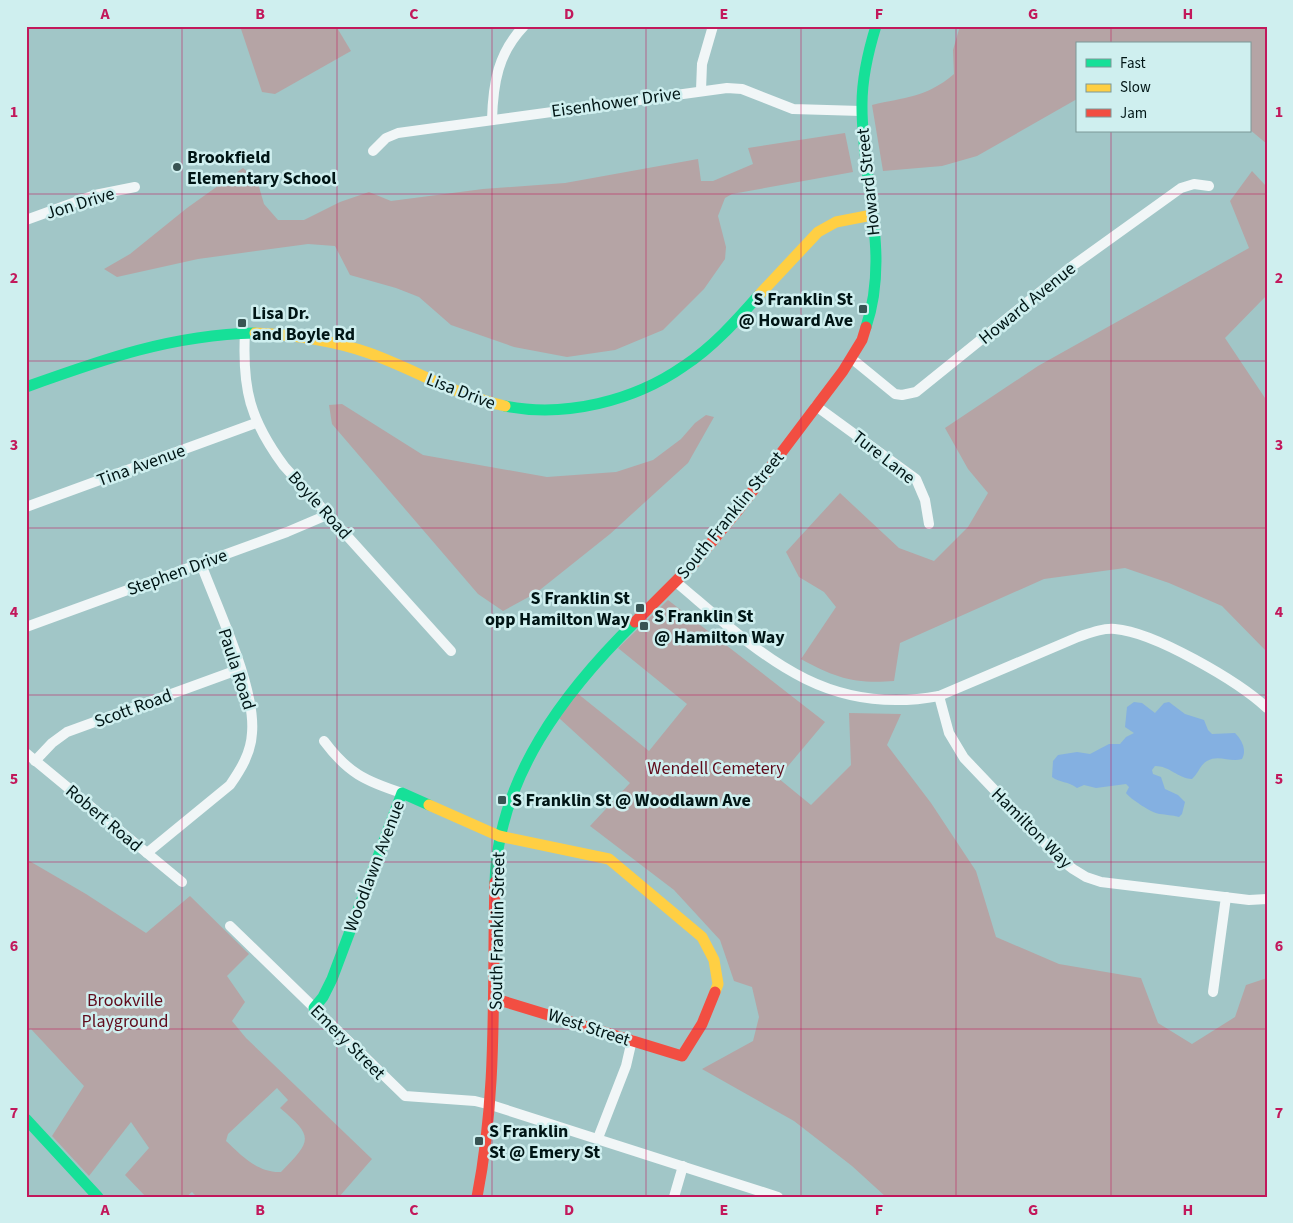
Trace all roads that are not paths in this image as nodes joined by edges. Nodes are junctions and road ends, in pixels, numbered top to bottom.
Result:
1 (524, 26) edge
2 (713, 26) edge
3 (876, 26) edge
4 (701, 90) junction
5 (861, 111) junction
6 (492, 120) junction
7 (373, 151) dead end
8 (1209, 186) dead end
9 (135, 187) dead end
10 (872, 215) junction
11 (26, 220) edge
12 (245, 332) junction
13 (863, 338) joint
14 (851, 358) junction
15 (26, 387) edge
16 (816, 406) junction
17 (256, 423) junction
18 (26, 507) edge
19 (327, 515) junction
20 (929, 524) dead end
21 (201, 564) junction
22 (676, 582) junction
23 (26, 627) edge
24 (451, 651) dead end
25 (240, 670) junction
26 (939, 696) junction
27 (1267, 708) edge
28 (324, 741) dead end
29 (26, 753) edge
30 (35, 761) junction
31 (402, 793) junction
32 (499, 836) junction
33 (147, 853) junction
34 (182, 882) dead end
35 (1226, 897) junction
36 (1267, 899) edge
37 (230, 926) dead end
38 (1213, 992) dead end
39 (496, 999) junction
40 (314, 1008) junction
41 (632, 1040) junction
42 (682, 1056) joint
43 (491, 1105) junction
44 (26, 1119) edge
45 (598, 1138) junction
46 (683, 1166) junction
47 (98, 1197) edge
48 (477, 1197) edge
49 (674, 1197) edge
50 (778, 1197) edge

1 - 6 street
2 - 4 street
3 - 5 street, Howard Street
4 - 5 street, Eisenhower Drive
4 - 6 street, Eisenhower Drive
5 - 10 street, Howard Street
6 - 7 street, Eisenhower Drive
8 - 14 street, Howard Avenue
9 - 11 street, Jon Drive
10 - 12 street, Lisa Drive
10 - 13 street, Howard Street
12 - 15 street, Lisa Drive
12 - 17 street, Boyle Road
13 - 14 street, South Franklin Street
14 - 16 street, South Franklin Street
16 - 20 street, Ture Lane
16 - 22 street, South Franklin Street
17 - 18 street, Tina Avenue
17 - 19 street, Boyle Road
19 - 21 street, Stephen Drive
19 - 24 street, Boyle Road
21 - 23 street, Stephen Drive
21 - 25 street, Paula Road
22 - 26 street
22 - 32 street, South Franklin Street
25 - 30 street, Scott Road
25 - 33 street, Paula Road
26 - 27 street
26 - 35 street, Hamilton Way
28 - 31 street
29 - 30 street, Robert Road
30 - 33 street, Robert Road
31 - 32 street, Woodlawn Avenue
31 - 40 street, Woodlawn Avenue
32 - 39 street, South Franklin Street
32 - 42 street, Woodlawn Avenue
33 - 34 street, Robert Road
35 - 36 street, Hamilton Way
35 - 38 street
37 - 40 street, Emery Street
39 - 41 street, West Street
39 - 43 street, South Franklin Street
40 - 43 street, Emery Street
41 - 42 street, West Street
41 - 45 street
43 - 45 street, Emery Street
43 - 48 street, South Franklin Street
44 - 47 street
45 - 46 street, Emery Street
46 - 49 street
46 - 50 street, Emery Street

